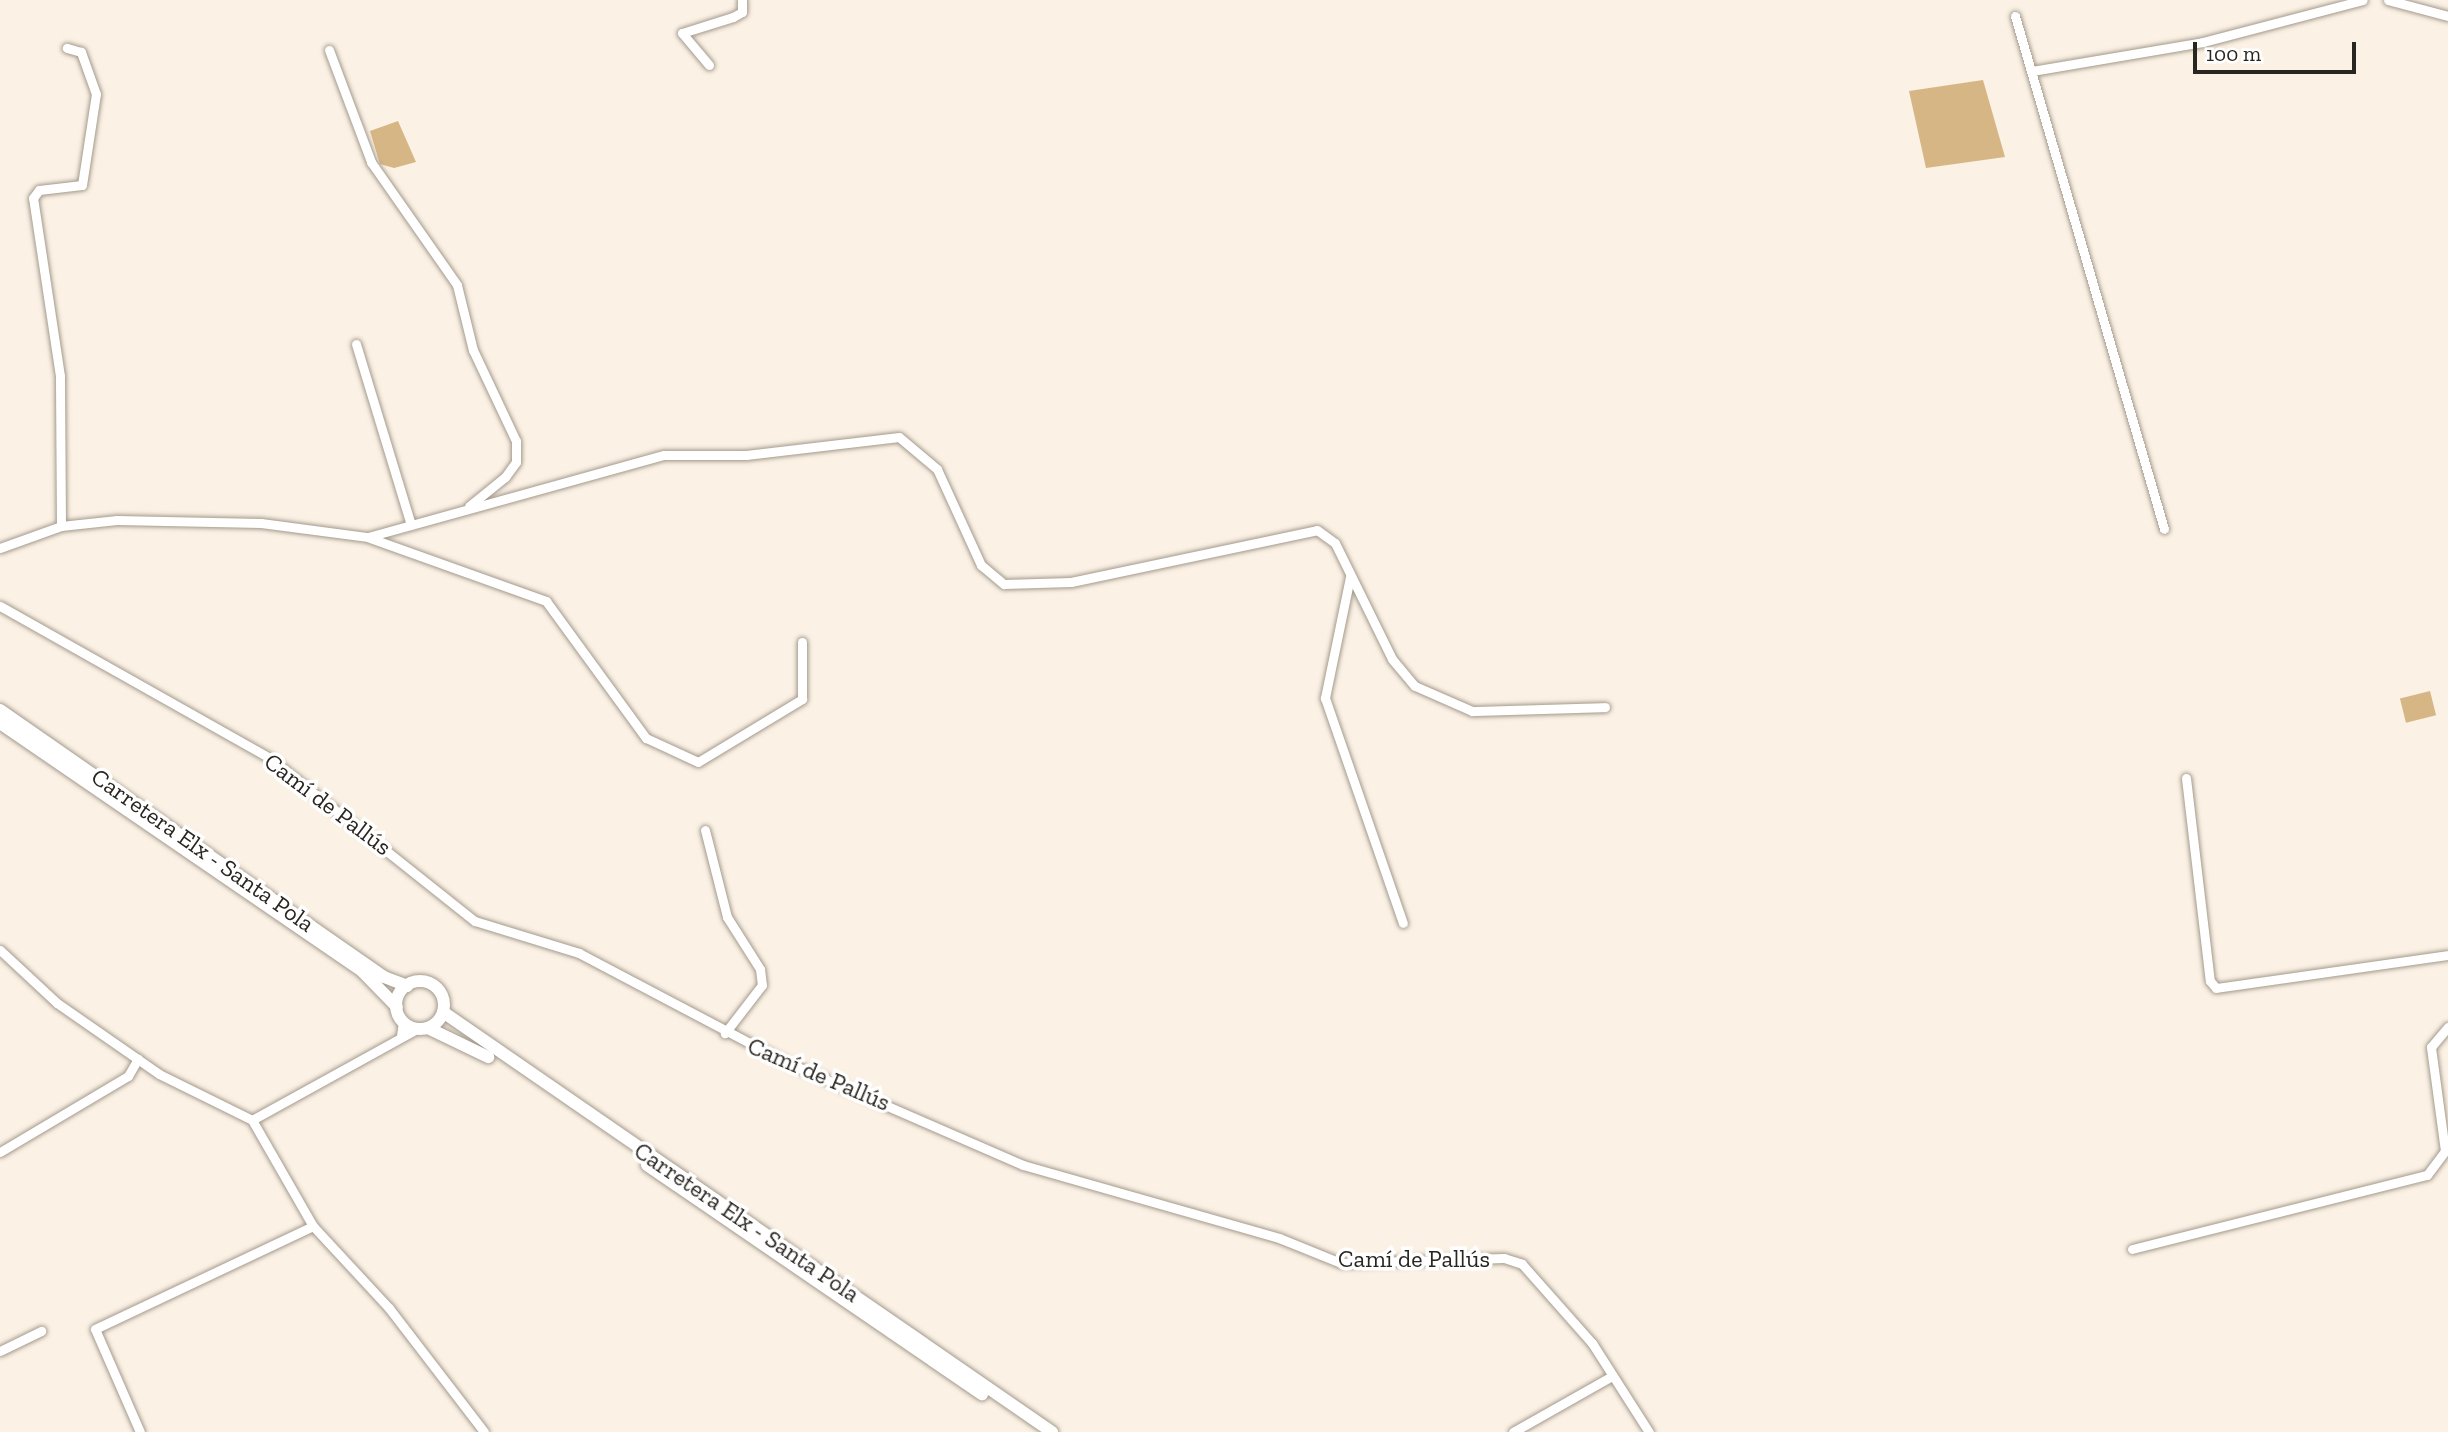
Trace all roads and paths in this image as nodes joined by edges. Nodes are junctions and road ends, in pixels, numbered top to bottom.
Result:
1 (742, 0) edge
2 (2363, 0) edge
3 (2388, 0) edge
4 (2015, 16) dead end
5 (2448, 16) edge
6 (67, 48) dead end
7 (329, 50) dead end
8 (709, 65) dead end
9 (2032, 71) junction
10 (356, 344) dead end
11 (465, 509) junction
12 (411, 525) junction
13 (61, 526) junction
14 (2164, 529) dead end
15 (368, 537) junction
16 (0, 548) edge
17 (1350, 576) junction
18 (0, 606) edge
19 (803, 642) dead end
20 (1605, 707) dead end
21 (0, 710) edge
22 (0, 723) edge
23 (2186, 778) dead end
24 (705, 830) dead end
25 (1403, 923) dead end
26 (0, 950) edge
27 (2448, 955) edge
28 (407, 986) junction
29 (397, 1007) junction
30 (443, 1012) junction
31 (403, 1021) junction
32 (2448, 1027) edge
33 (423, 1028) junction
34 (725, 1033) junction
35 (401, 1036) junction
36 (138, 1059) junction
37 (252, 1119) junction
38 (0, 1152) edge
39 (313, 1226) junction
40 (2132, 1249) dead end
41 (41, 1331) dead end
42 (0, 1351) edge
43 (1612, 1376) junction
44 (140, 1432) edge
45 (484, 1432) edge
46 (1038, 1432) edge
47 (1052, 1432) edge
48 (1513, 1432) edge
49 (1649, 1432) edge

1 - 8 street
2 - 9 street
3 - 5 street
4 - 9 street
6 - 13 street
7 - 11 street
9 - 14 street
10 - 12 street
11 - 12 street
11 - 17 street
12 - 15 street
13 - 15 street
13 - 16 street
15 - 19 street
17 - 20 street
17 - 25 street
18 - 34 street, Camí de Pallús
21 - 28 main road, Carretera Elx - Santa Pola
22 - 29 main road, Carretera Elx - Santa Pola
23 - 27 street
24 - 34 street
26 - 36 street
28 - 29 main road
28 - 30 main road
29 - 31 main road
30 - 33 main road
30 - 47 main road, Carretera Elx - Santa Pola
31 - 33 main road
31 - 35 street
32 - 40 street
33 - 35 street
33 - 46 main road, Carretera Elx - Santa Pola
34 - 43 street, Camí de Pallús
35 - 37 street
36 - 37 street
36 - 38 street
37 - 39 street
39 - 44 street
39 - 45 street
41 - 42 street
43 - 48 street
43 - 49 street, Camí de Pallús

